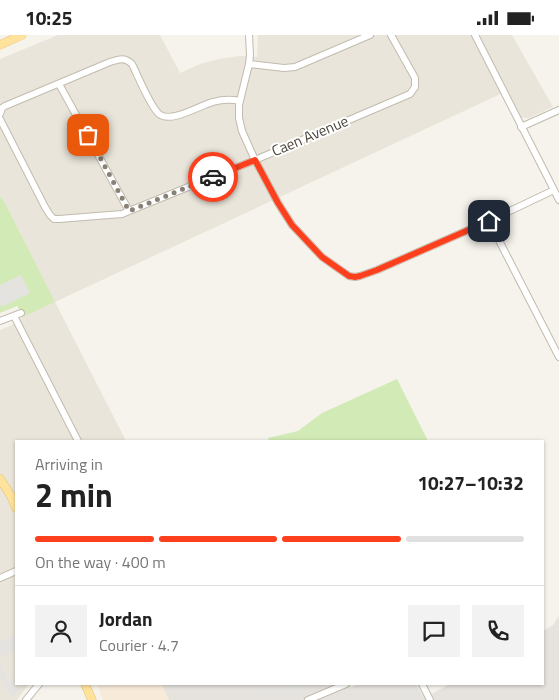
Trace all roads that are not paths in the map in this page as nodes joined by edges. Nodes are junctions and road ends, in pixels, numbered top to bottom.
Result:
1 (22, 35) edge
2 (249, 35) edge
3 (370, 35) edge
4 (391, 35) edge
5 (474, 35) edge
6 (0, 45) edge
7 (248, 64) junction
8 (59, 84) junction
9 (240, 101) junction
10 (559, 110) edge
11 (0, 114) edge
12 (0, 119) edge
13 (521, 127) junction
14 (255, 160) junction
15 (554, 190) junction
16 (559, 200) edge
17 (129, 211) junction
18 (489, 221) junction
19 (21, 313) dead end
20 (14, 316) junction
21 (0, 321) edge
22 (559, 357) edge
23 (77, 440) edge
24 (0, 479) edge
25 (15, 506) edge
26 (15, 571) edge
27 (0, 578) edge
28 (38, 685) edge
29 (85, 685) edge
30 (344, 685) edge
31 (422, 685) edge
32 (26, 700) edge
33 (92, 700) edge
34 (308, 700) edge
35 (430, 700) edge

1 - 6 main road
2 - 7 street
3 - 7 street
4 - 14 street, Caen Avenue
5 - 13 street
7 - 9 street
8 - 9 street
8 - 11 street
8 - 17 street
9 - 14 street
10 - 13 street
12 - 17 street, Caen Avenue
13 - 15 street
14 - 17 street, Caen Avenue
14 - 18 street
15 - 16 street
15 - 18 street
18 - 22 street
19 - 20 street
20 - 21 street
20 - 23 street
24 - 25 main road
26 - 27 street
28 - 32 street
29 - 33 main road
30 - 34 street
31 - 35 street

